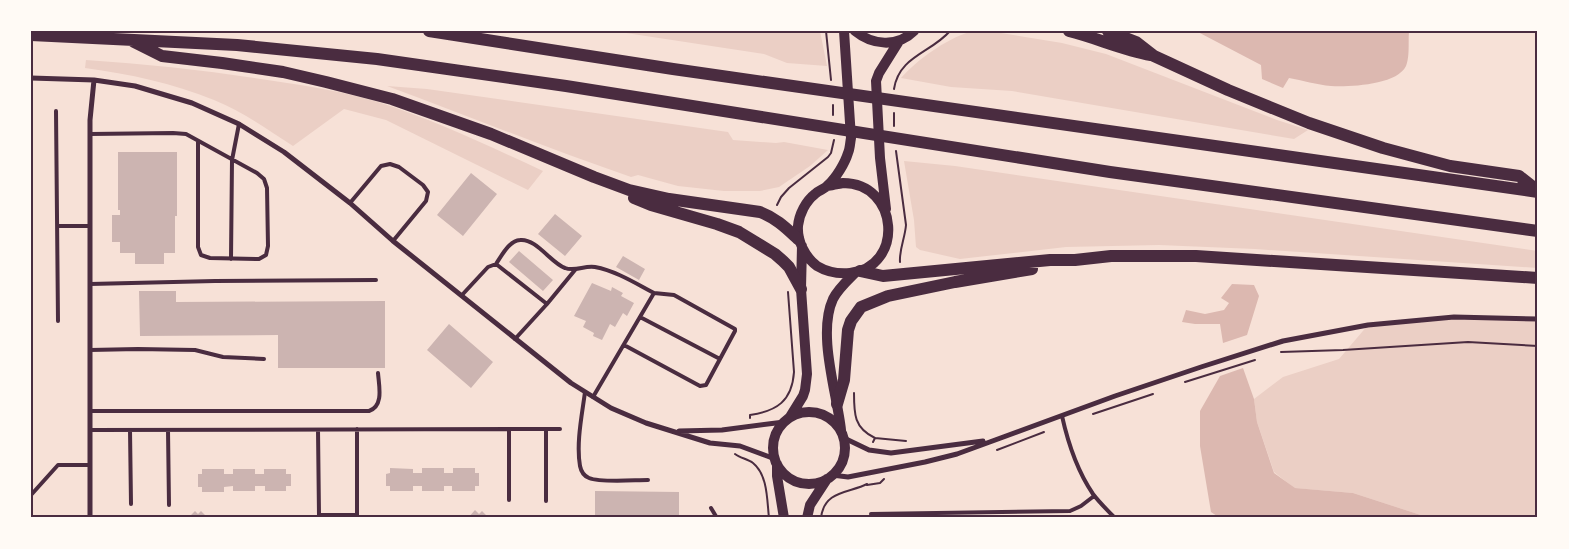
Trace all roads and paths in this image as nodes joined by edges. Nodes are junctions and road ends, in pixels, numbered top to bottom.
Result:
1 (430, 31) edge
2 (826, 31) edge
3 (844, 31) edge
4 (855, 31) edge
5 (914, 31) edge
6 (950, 31) edge
7 (1068, 31) edge
8 (1108, 31) edge
9 (31, 35) edge
10 (130, 40) junction
11 (900, 40) junction
12 (1154, 56) junction
13 (31, 78) edge
14 (94, 80) junction
15 (832, 85) dead end
16 (894, 96) dead end
17 (833, 103) dead end
18 (56, 111) dead end
19 (894, 112) dead end
20 (833, 119) dead end
21 (239, 124) junction
22 (894, 128) dead end
23 (90, 134) junction
24 (834, 137) dead end
25 (198, 141) junction
26 (895, 144) dead end
27 (232, 160) junction
28 (594, 177) junction
29 (828, 186) junction
30 (1538, 192) edge
31 (350, 203) junction
32 (886, 213) junction
33 (772, 217) junction
34 (57, 226) junction
35 (90, 226) junction
36 (1538, 231) edge
37 (394, 240) junction
38 (800, 242) junction
39 (231, 259) junction
40 (1075, 260) junction
41 (496, 264) junction
42 (575, 270) junction
43 (857, 272) junction
44 (902, 274) junction
45 (1538, 278) edge
46 (376, 280) dead end
47 (90, 284) junction
48 (801, 288) junction
49 (788, 292) dead end
50 (654, 293) junction
51 (462, 295) junction
52 (546, 304) junction
53 (640, 317) junction
54 (1538, 319) edge
55 (58, 321) dead end
56 (515, 339) junction
57 (624, 345) junction
58 (1538, 346) edge
59 (90, 350) junction
60 (1280, 352) dead end
61 (1261, 358) dead end
62 (264, 359) dead end
63 (720, 359) junction
64 (378, 374) dead end
65 (854, 385) dead end
66 (1178, 385) dead end
67 (1160, 391) dead end
68 (585, 392) junction
69 (593, 397) junction
70 (837, 404) junction
71 (90, 411) junction
72 (1090, 415) dead end
73 (1062, 416) junction
74 (787, 420) junction
75 (1064, 424) junction
76 (751, 427) junction
77 (356, 429) junction
78 (509, 429) junction
79 (546, 429) junction
80 (560, 429) dead end
81 (90, 430) junction
82 (130, 430) junction
83 (168, 430) junction
84 (318, 430) junction
85 (676, 432) junction
86 (842, 434) junction
87 (874, 438) junction
88 (996, 439) junction
89 (906, 441) dead end
90 (749, 449) junction
91 (869, 450) junction
92 (990, 452) dead end
93 (736, 456) dead end
94 (744, 459) junction
95 (776, 461) junction
96 (90, 465) junction
97 (865, 473) junction
98 (887, 476) dead end
99 (830, 477) junction
100 (648, 480) dead end
101 (867, 485) junction
102 (31, 495) edge
103 (1094, 496) junction
104 (509, 500) dead end
105 (782, 500) junction
106 (546, 501) dead end
107 (767, 502) junction
108 (811, 503) junction
109 (131, 504) dead end
110 (169, 505) dead end
111 (711, 508) dead end
112 (823, 508) junction
113 (1109, 511) junction
114 (871, 514) dead end
115 (90, 518) edge
116 (717, 518) edge
117 (768, 518) edge
118 (784, 518) edge
119 (808, 518) edge
120 (821, 518) edge
121 (1109, 518) edge
122 (1115, 518) edge

1 - 30 highway
2 - 15 path
3 - 29 main road
4 - 11 main road
5 - 11 main road
6 - 16 path
7 - 12 highway
8 - 12 highway
9 - 10 highway
10 - 28 highway
10 - 36 highway
11 - 32 main road
12 - 30 highway
13 - 14 street
14 - 21 street
14 - 23 street
17 - 20 path
18 - 34 lane
19 - 22 path
21 - 27 lane
21 - 31 street
23 - 25 lane
23 - 35 street
24 - 33 path
25 - 27 lane
25 - 39 lane
26 - 44 path
27 - 39 lane
27 - 39 lane
28 - 33 highway
28 - 48 highway
29 - 32 main road
29 - 38 main road
31 - 37 street
31 - 37 lane
32 - 43 main road
33 - 38 highway
34 - 35 lane
34 - 55 lane
35 - 47 street
37 - 51 street
38 - 43 main road
38 - 48 main road
40 - 44 highway
40 - 45 highway
40 - 70 highway
41 - 42 lane
41 - 51 lane
41 - 52 lane
42 - 50 lane
42 - 52 lane
43 - 44 highway
43 - 70 main road
46 - 47 lane
47 - 59 street
48 - 74 main road
49 - 76 path
50 - 53 lane
50 - 63 lane
51 - 56 street
52 - 56 lane
53 - 57 lane
53 - 63 lane
54 - 73 street
56 - 68 street
57 - 63 lane
57 - 69 lane
58 - 60 path
59 - 62 lane
59 - 71 street
61 - 66 path
64 - 71 lane
65 - 87 path
67 - 72 path
68 - 69 street
68 - 100 lane
69 - 85 street
70 - 86 main road
71 - 81 street
73 - 75 lane
73 - 88 street
74 - 76 street
74 - 86 main road
74 - 95 main road
75 - 92 path
75 - 103 lane
76 - 85 street
77 - 78 lane
77 - 84 lane
77 - 84 lane
78 - 79 lane
78 - 104 lane
79 - 80 lane
79 - 106 lane
81 - 82 lane
81 - 96 street
82 - 83 lane
82 - 109 lane
83 - 84 lane
83 - 110 lane
85 - 90 street
86 - 91 street
86 - 99 main road
87 - 89 path
87 - 91 path
88 - 91 street
88 - 97 street
90 - 94 path
90 - 95 street
93 - 94 path
94 - 107 path
95 - 99 main road
95 - 105 main road
96 - 102 lane
96 - 115 street
97 - 99 street
97 - 101 path
98 - 101 path
99 - 108 main road
101 - 112 path
103 - 113 lane
103 - 114 lane
105 - 107 path
105 - 118 main road
107 - 117 path
108 - 112 path
108 - 119 main road
111 - 116 lane
112 - 120 path
113 - 121 lane
113 - 122 lane

